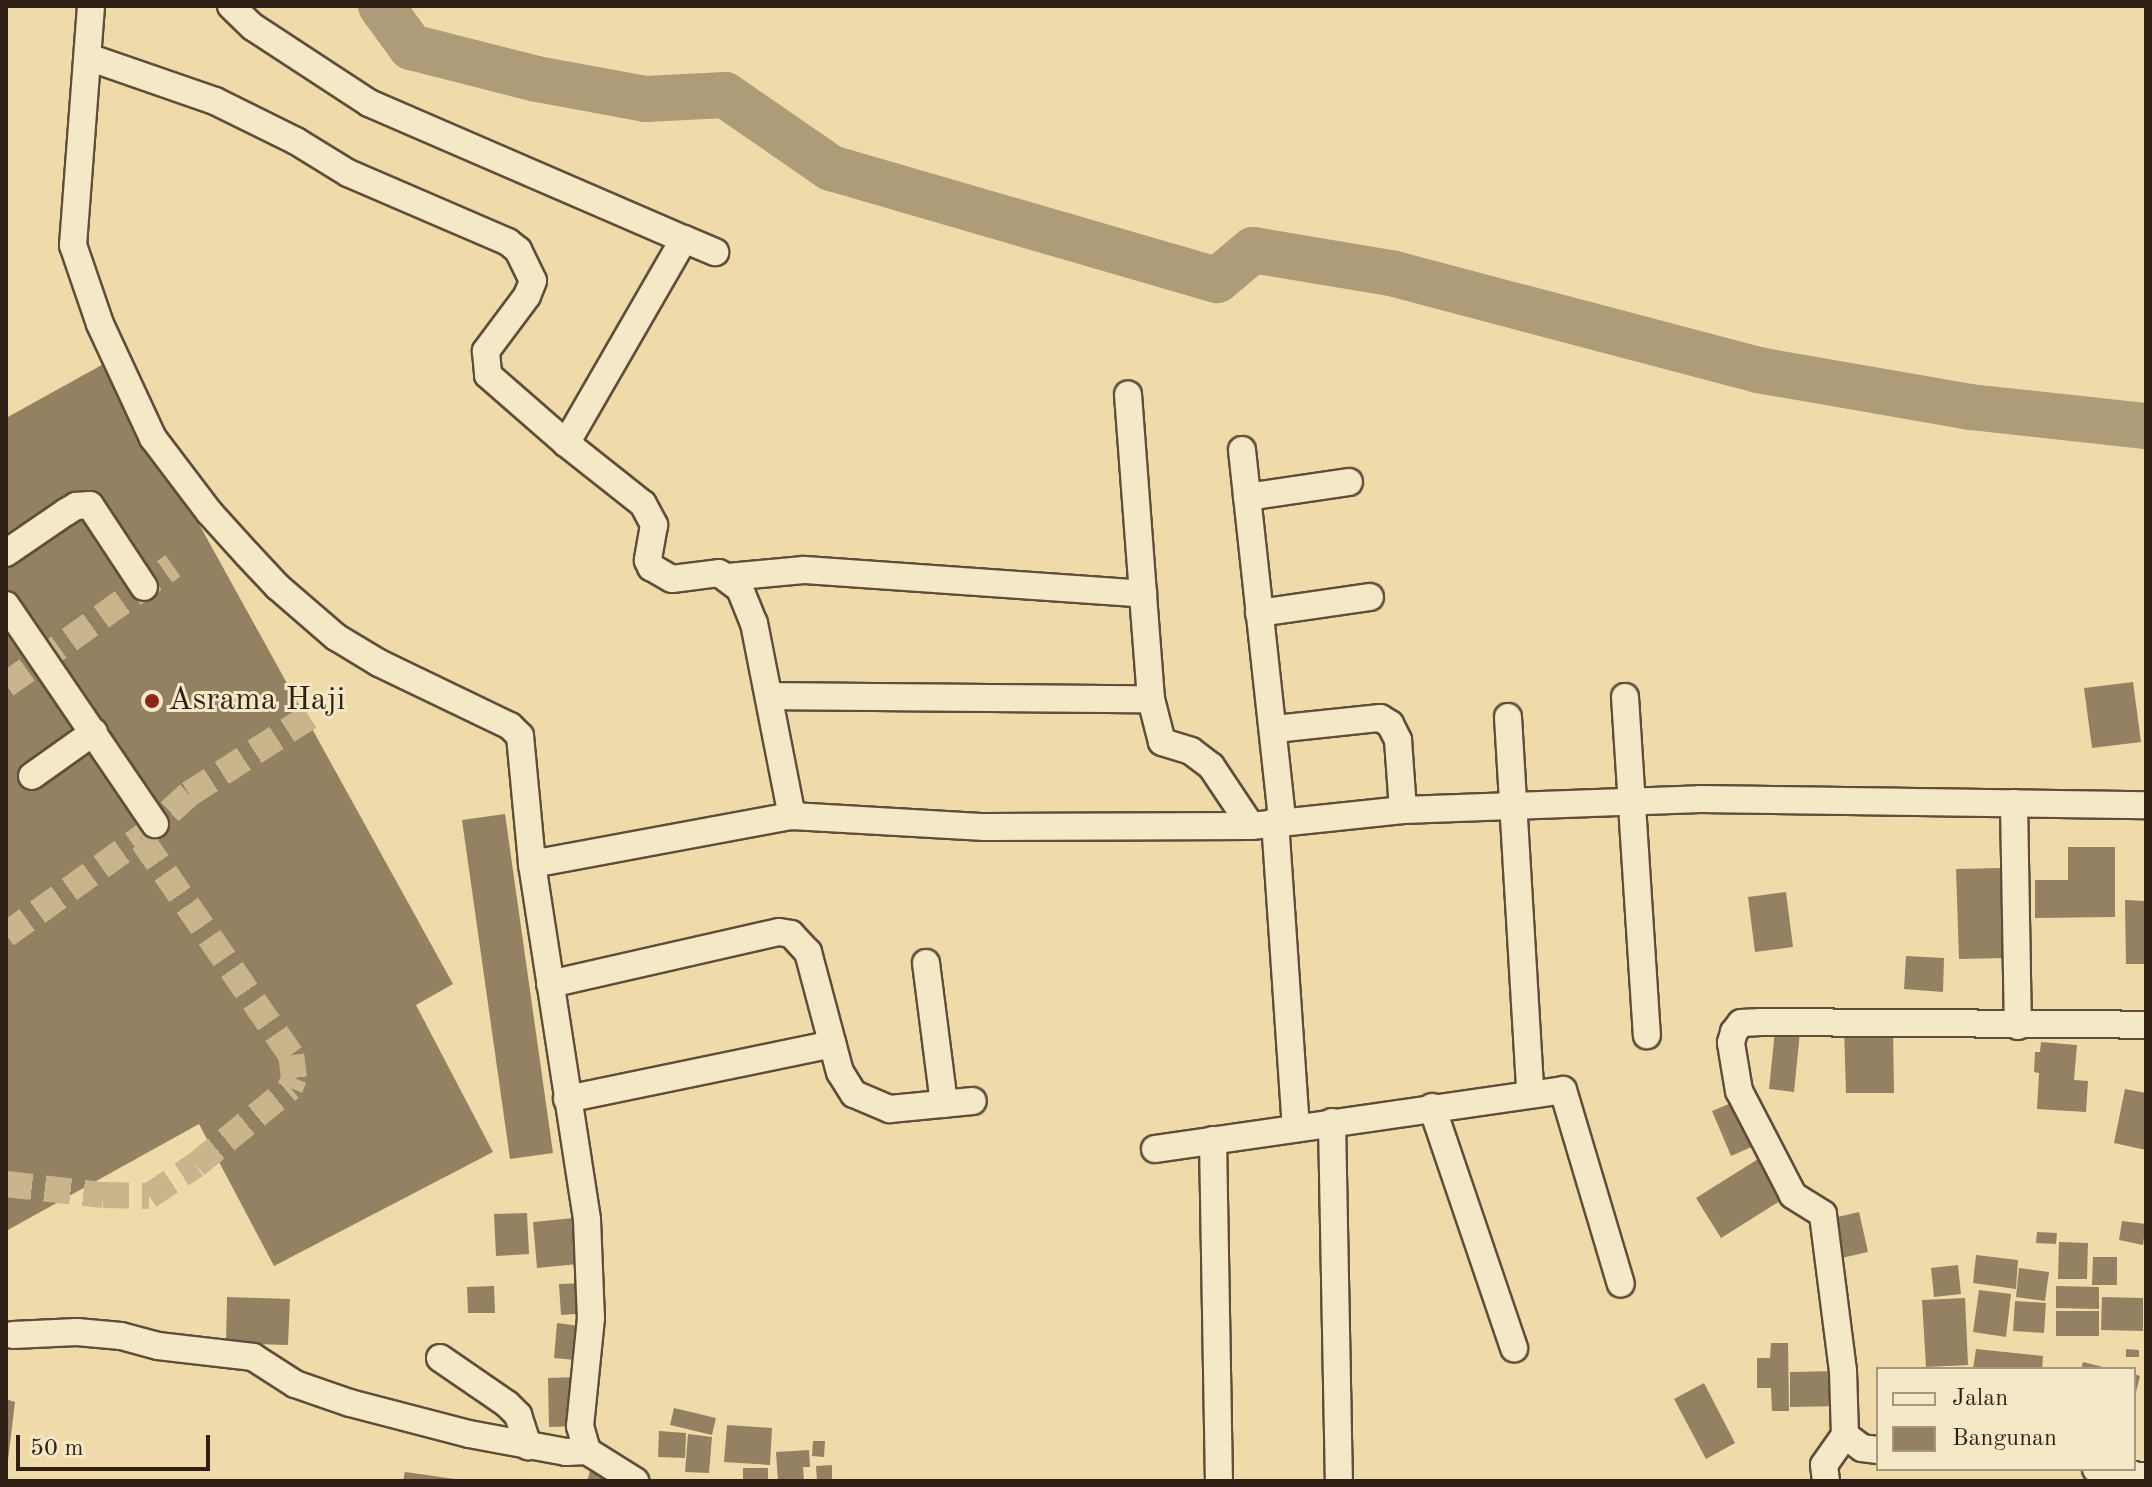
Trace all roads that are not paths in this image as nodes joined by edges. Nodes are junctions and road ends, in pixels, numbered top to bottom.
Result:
1 (91, 6) edge
2 (231, 6) edge
3 (88, 57) junction
4 (684, 239) junction
5 (715, 252) dead end
6 (1128, 395) dead end
7 (566, 443) junction
8 (1242, 450) dead end
9 (1349, 482) dead end
10 (1247, 497) junction
11 (6, 553) edge
12 (728, 577) junction
13 (144, 587) dead end
14 (1143, 594) junction
15 (1370, 597) dead end
16 (6, 605) edge
17 (1259, 613) junction
18 (770, 696) junction
19 (1625, 697) dead end
20 (1151, 699) junction
21 (1508, 717) dead end
22 (1275, 729) junction
23 (94, 732) junction
24 (32, 776) dead end
25 (1632, 802) junction
26 (2014, 803) junction
27 (2146, 805) edge
28 (1514, 808) junction
29 (1403, 810) junction
30 (792, 816) junction
31 (1269, 822) junction
32 (155, 824) tunnel mouth
33 (532, 864) junction
34 (926, 963) dead end
35 (550, 984) junction
36 (2146, 1025) edge
37 (2018, 1026) junction
38 (1647, 1035) dead end
39 (832, 1044) junction
40 (1530, 1092) junction
41 (567, 1099) junction
42 (973, 1101) dead end
43 (944, 1104) junction
44 (1432, 1107) junction
45 (1332, 1122) junction
46 (1296, 1128) junction
47 (1213, 1140) junction
48 (1155, 1149) dead end
49 (1621, 1284) dead end
50 (13, 1335) dead end
51 (1514, 1348) dead end
52 (440, 1358) dead end
53 (1845, 1435) junction
54 (528, 1446) junction
55 (1876, 1450) edge
56 (587, 1451) junction
57 (2108, 1471) edge
58 (2146, 1477) edge
59 (635, 1481) edge
60 (1219, 1481) edge
61 (1339, 1481) edge
62 (1826, 1481) edge

1 - 3 street
2 - 4 street
3 - 7 street
3 - 33 street
4 - 5 street
4 - 7 street
6 - 14 street
7 - 12 street
8 - 10 street
9 - 10 street
10 - 17 street
11 - 13 street
12 - 14 street
12 - 18 street
14 - 20 street
15 - 17 street
16 - 23 street
17 - 22 street
18 - 20 street
18 - 30 street
19 - 25 street
20 - 31 street
21 - 28 street
22 - 29 street
22 - 31 street
23 - 24 street
23 - 32 street
25 - 26 street
25 - 28 street
25 - 38 street
26 - 27 street
26 - 37 street
28 - 29 street
28 - 40 street
29 - 31 street
30 - 31 street
30 - 33 street
31 - 46 street
33 - 35 street
34 - 43 street
35 - 39 street
35 - 41 street
36 - 37 street
37 - 53 street
39 - 41 street
39 - 43 street
40 - 44 street
40 - 49 street
41 - 56 street
42 - 43 street
44 - 45 street
44 - 51 street
45 - 46 street
45 - 61 street
46 - 47 street
47 - 48 street
47 - 60 street
50 - 54 street
52 - 54 street
53 - 55 street
53 - 62 street
54 - 56 street
56 - 59 street
57 - 58 street

